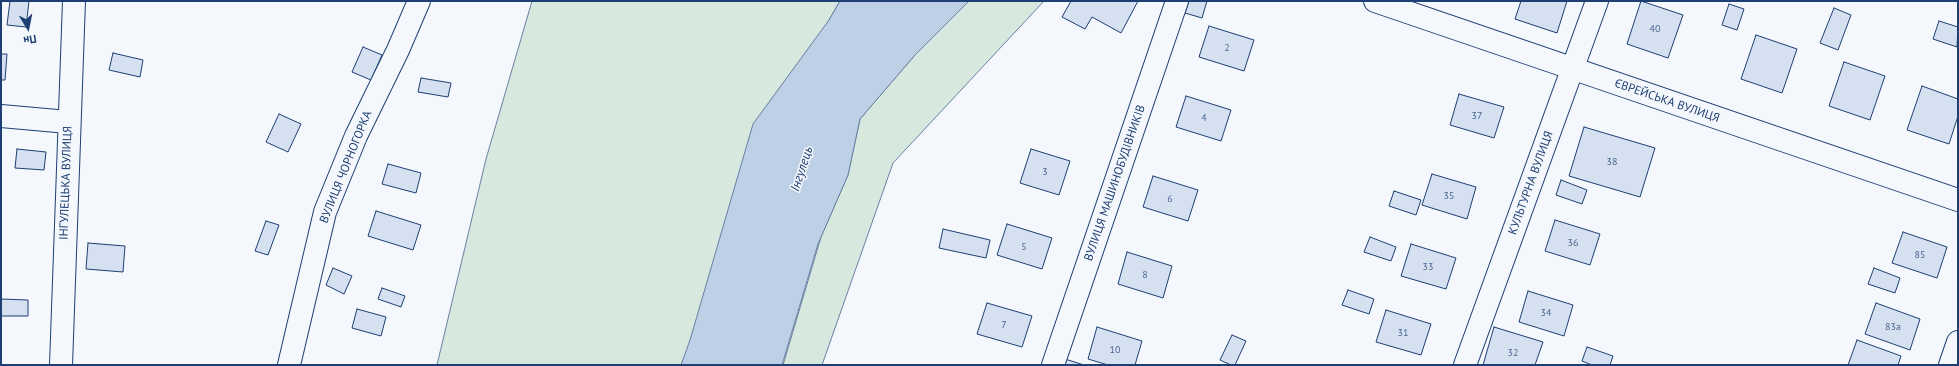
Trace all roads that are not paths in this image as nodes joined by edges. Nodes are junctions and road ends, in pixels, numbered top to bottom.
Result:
1 (74, 1) edge
2 (419, 1) edge
3 (1177, 1) edge
4 (1375, 1) edge
5 (1597, 1) edge
6 (1573, 69) junction
7 (1, 116) edge
8 (68, 122) junction
9 (1958, 198) edge
10 (1958, 342) edge
11 (61, 365) edge
12 (289, 365) edge
13 (1053, 365) edge
14 (1465, 365) edge
15 (1950, 365) edge

1 - 8 street, ІНГУЛЕЦЬКА ВУЛИЦЯ
2 - 12 street, ВУЛИЦЯ ЧОРНОГОРКА
3 - 13 street, ВУЛИЦЯ МАШИНОБУДІВНИКІВ
4 - 6 street, ЄВРЕЙСЬКА ВУЛИЦЯ
5 - 6 street, КУЛЬТУРНА ВУЛИЦЯ
6 - 9 street, ЄВРЕЙСЬКА ВУЛИЦЯ
6 - 14 street, КУЛЬТУРНА ВУЛИЦЯ
7 - 8 street
8 - 11 street, ІНГУЛЕЦЬКА ВУЛИЦЯ
10 - 15 street

